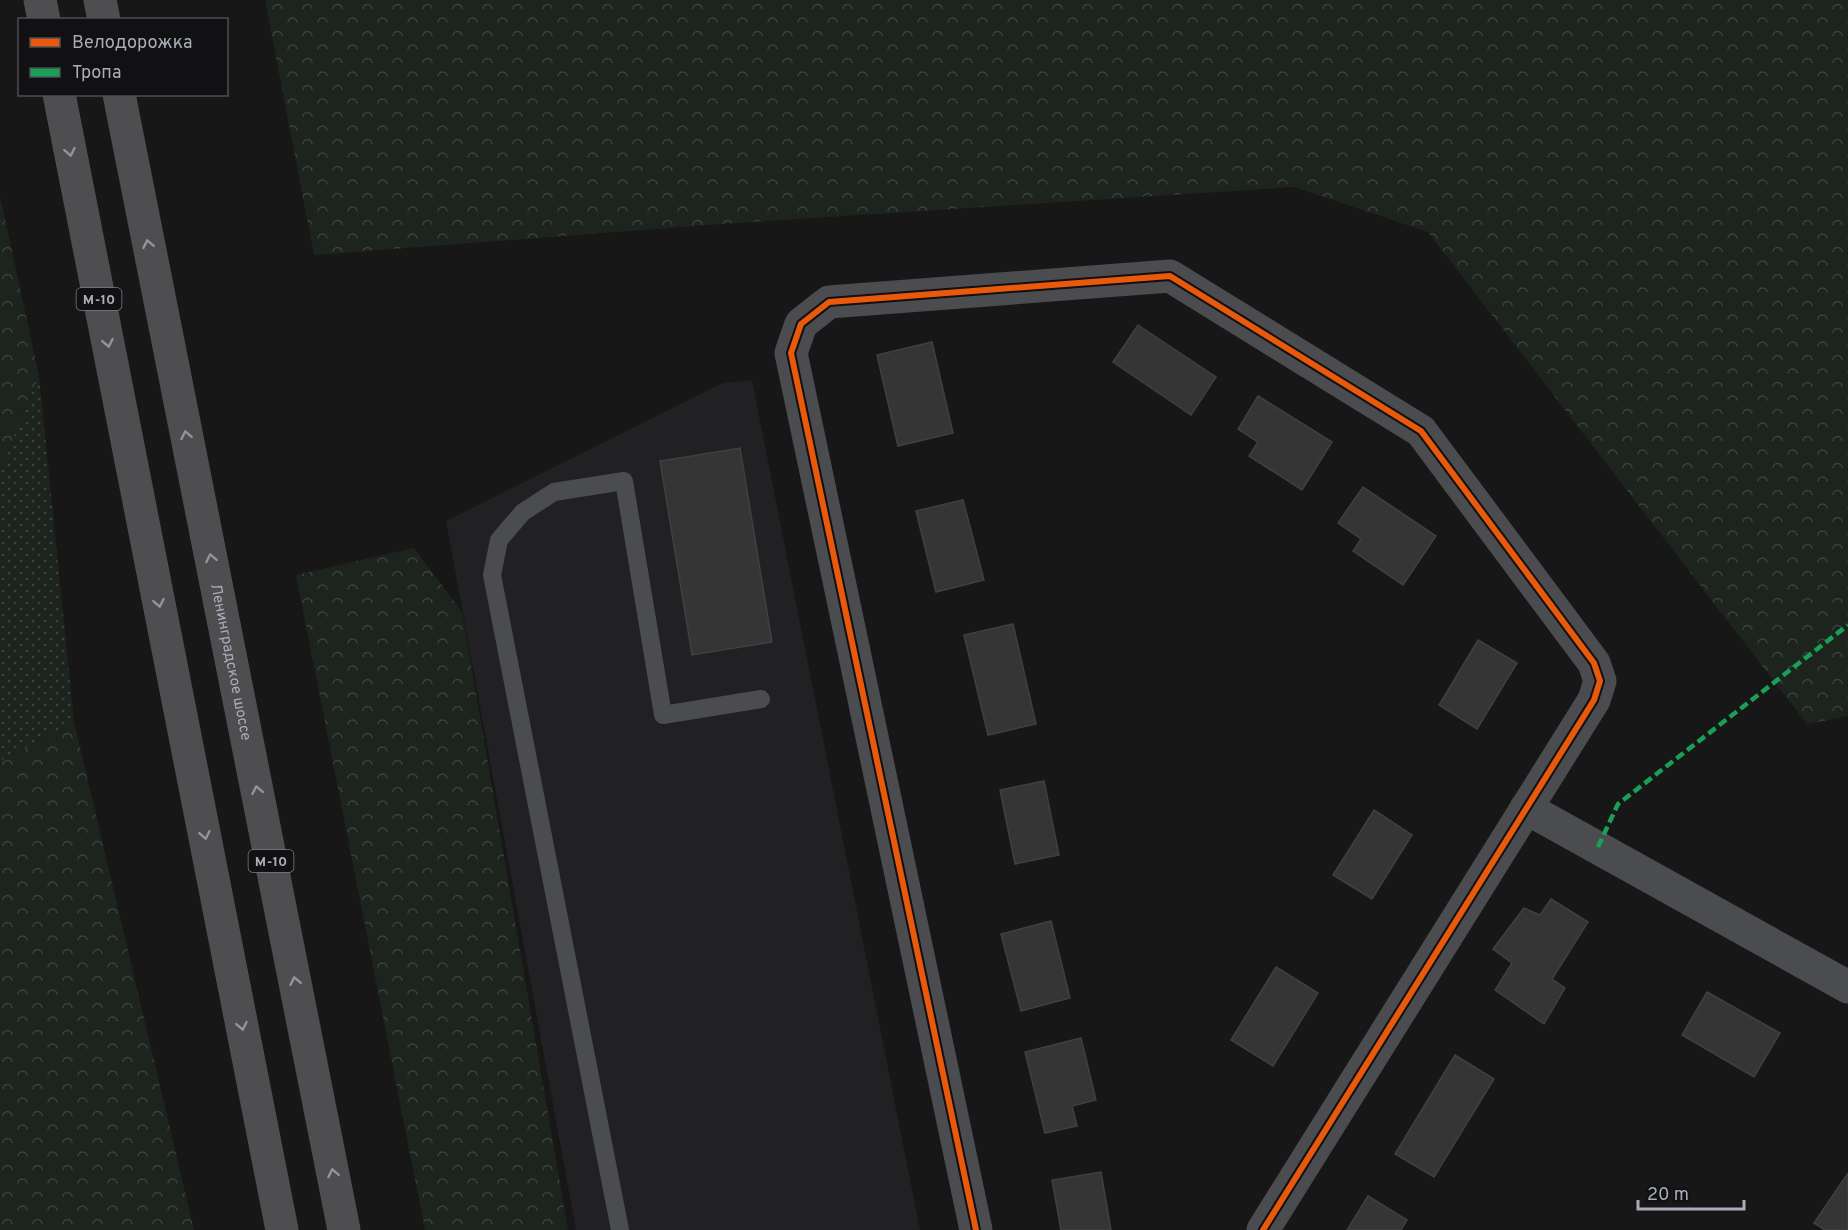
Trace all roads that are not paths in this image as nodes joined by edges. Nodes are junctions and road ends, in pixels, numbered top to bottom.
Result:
1 (40, 0) edge
2 (100, 0) edge
3 (44, 18) edge
4 (104, 18) edge
5 (59, 96) edge
6 (119, 96) edge
7 (761, 699) dead end
8 (1526, 808) junction
9 (1848, 987) edge
10 (282, 1230) edge
11 (344, 1230) edge
12 (620, 1230) edge
13 (976, 1230) edge
14 (1263, 1230) edge

1 - 3 highway
2 - 4 highway
5 -> 10 highway, М-10
11 -> 6 highway, Ленинградское шоссе / М-10
7 - 12 lane
8 - 9 street
8 - 13 street
8 - 14 street

